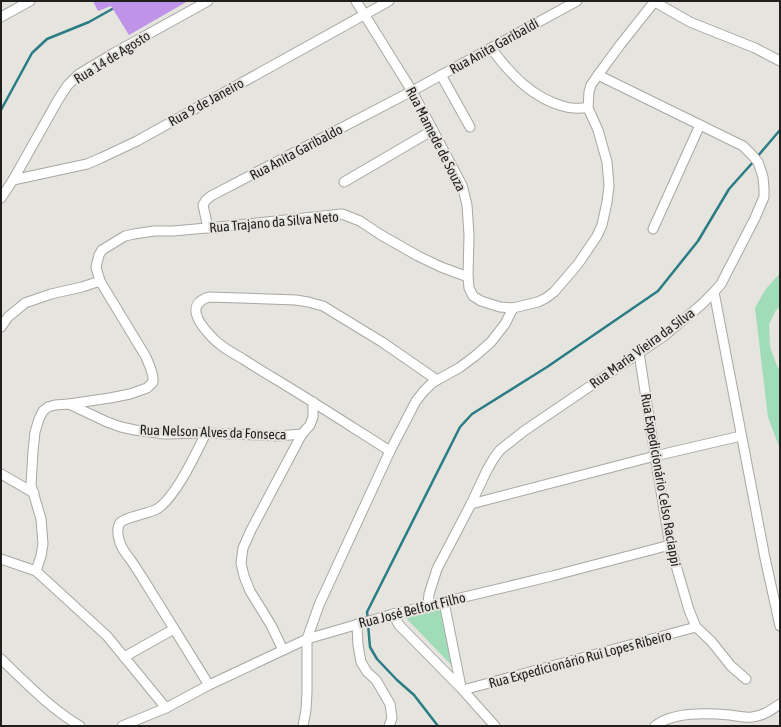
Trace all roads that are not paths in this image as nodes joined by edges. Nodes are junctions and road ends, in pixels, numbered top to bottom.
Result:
1 (30, 1) edge
2 (208, 1) edge
3 (356, 1) edge
4 (389, 1) edge
5 (577, 1) edge
6 (655, 1) edge
7 (364, 15) junction
8 (1, 17) edge
9 (491, 48) junction
10 (780, 61) edge
11 (441, 75) junction
12 (598, 75) junction
13 (412, 91) junction
14 (588, 108) junction
15 (700, 125) junction
16 (470, 128) dead end
17 (433, 130) junction
18 (13, 180) junction
19 (344, 182) dead end
20 (1, 198) edge
21 (208, 228) junction
22 (653, 229) dead end
23 (468, 277) junction
24 (100, 281) junction
25 (714, 292) junction
26 (514, 308) junction
27 (1, 327) edge
28 (639, 353) junction
29 (437, 380) junction
30 (313, 402) junction
31 (69, 404) junction
32 (206, 433) junction
33 (302, 434) junction
34 (741, 436) junction
35 (390, 451) junction
36 (655, 456) junction
37 (1, 474) edge
38 (34, 493) junction
39 (471, 504) junction
40 (670, 545) junction
41 (1, 559) edge
42 (36, 571) junction
43 (444, 602) junction
44 (428, 605) junction
45 (393, 614) junction
46 (358, 624) junction
47 (780, 626) edge
48 (696, 627) junction
49 (174, 629) junction
50 (307, 639) junction
51 (283, 650) junction
52 (124, 656) junction
53 (1, 659) edge
54 (746, 679) dead end
55 (209, 685) junction
56 (462, 689) junction
57 (780, 704) edge
58 (166, 708) junction
59 (80, 726) edge
60 (122, 726) edge
61 (303, 726) edge
62 (389, 726) edge
63 (495, 726) edge
64 (655, 726) edge

1 - 8 street
2 - 18 street, Rua 14 de Agosto
3 - 7 street, Rua Mamede de Souza
4 - 7 street, Rua 9 de Janeiro
5 - 9 street, Rua Anita Garibaldi
6 - 10 street
6 - 12 street
7 - 13 street, Rua Mamede de Souza
7 - 18 street, Rua 9 de Janeiro
9 - 11 street, Rua Anita Garibaldi
9 - 14 street
11 - 13 street, Rua Anita Garibaldi
11 - 16 street
12 - 14 street
12 - 15 street, Rua Maria Vieira da Silva
13 - 17 street, Rua Mamede de Souza
13 - 21 street, Rua Anita Garibaldo
14 - 26 street
15 - 22 street
15 - 25 street, Rua Maria Vieira da Silva
17 - 19 street
17 - 23 street, Rua Mamede de Souza
18 - 20 street, Rua 14 de Agosto
21 - 23 street, Rua Trajano da Silva Neto
21 - 24 street, Rua Trajano da Silva Neto
23 - 26 street, Rua Mamede de Souza
24 - 27 street
24 - 31 street
25 - 28 street, Rua Maria Vieira da Silva
25 - 34 street
26 - 29 street
28 - 36 street, Rua Expedicionário Celso Raciappi
28 - 39 street, Rua Maria Vieira da Silva
29 - 30 street
29 - 35 street
30 - 33 street, Rua Nelson Alves da Fonseca
30 - 35 street
31 - 32 street, Rua Nelson Alves da Fonseca
31 - 38 street
32 - 33 street, Rua Nelson Alves da Fonseca
32 - 49 street
33 - 51 street
34 - 36 street
34 - 47 street
35 - 50 street
36 - 39 street
36 - 40 street, Rua Expedicionário Celso Raciappi
37 - 38 street
38 - 42 street
39 - 44 street, Rua Maria Vieira da Silva
40 - 43 street, Rua José Belfort Filho
40 - 48 street, Rua Expedicionário Celso Raciappi
41 - 42 street
42 - 52 street
43 - 44 street, Rua José Belfort Filho
43 - 56 street
44 - 45 street, Rua José Belfort Filho
45 - 46 street, Rua José Belfort Filho
45 - 56 street
46 - 50 street, Rua José Belfort Filho
46 - 62 street
48 - 54 street, Rua Expedicionário Celso Raciappi
48 - 56 street, Rua Expedicionário Rui Lopes Ribeiro
49 - 52 street
49 - 55 street
50 - 51 street, Rua José Belfort Filho
50 - 61 street
51 - 55 street, Rua José Belfort Filho
52 - 58 street
53 - 59 street
55 - 58 street, Rua José Belfort Filho
56 - 63 street
57 - 64 street
58 - 60 street, Rua José Belfort Filho

